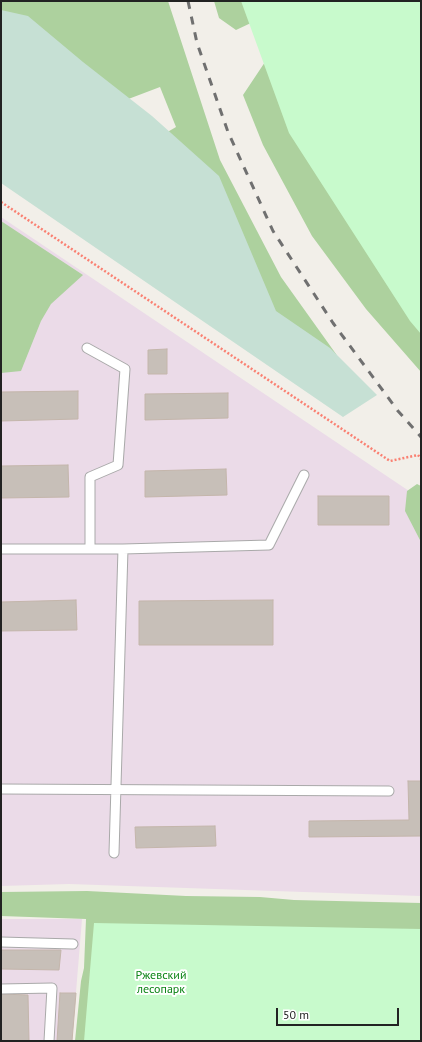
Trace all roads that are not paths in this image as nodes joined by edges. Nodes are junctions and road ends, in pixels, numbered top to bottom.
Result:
1 (87, 348) dead end
2 (304, 474) dead end
3 (1, 549) edge
4 (90, 549) junction
5 (123, 549) junction
6 (1, 789) edge
7 (115, 790) junction
8 (389, 791) dead end
9 (114, 853) dead end
10 (1, 942) edge
11 (73, 944) dead end
12 (1, 989) edge
13 (50, 1041) edge

1 - 4 lane
2 - 5 lane
3 - 4 lane
4 - 5 lane
5 - 7 lane
6 - 7 lane
7 - 8 lane
7 - 9 lane
10 - 11 lane
12 - 13 lane

